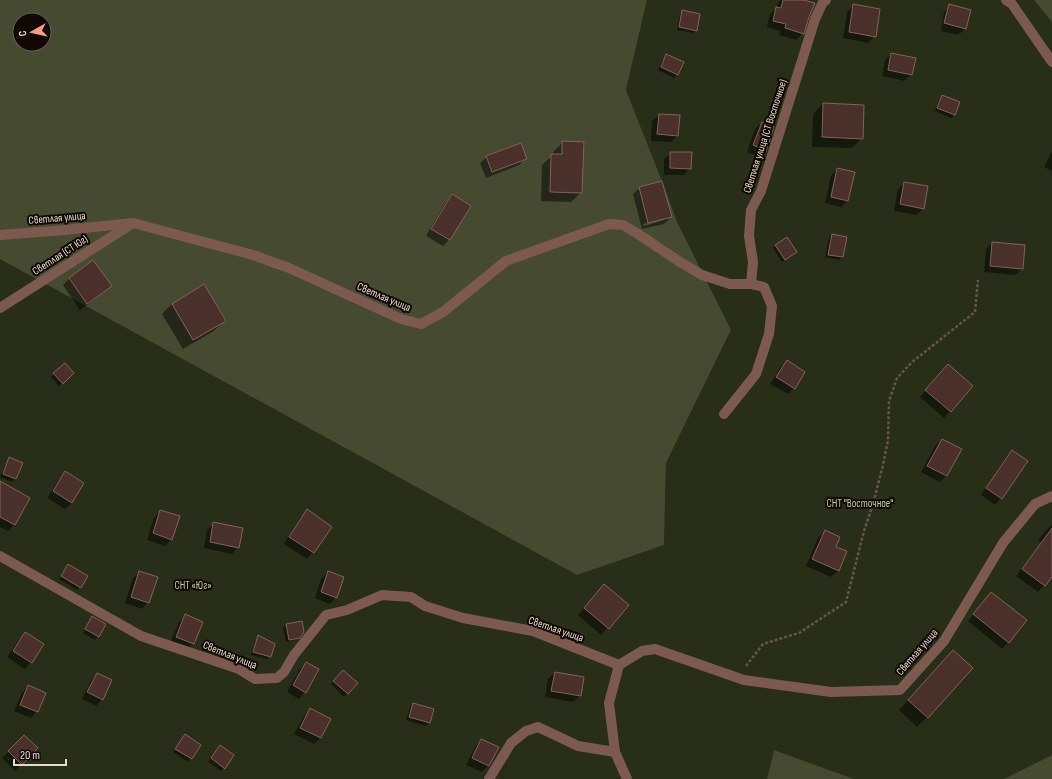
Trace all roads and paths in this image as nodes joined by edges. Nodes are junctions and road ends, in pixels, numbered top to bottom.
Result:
1 (826, 0) edge
2 (1006, 0) edge
3 (1052, 62) edge
4 (133, 223) junction
5 (0, 235) edge
6 (978, 280) dead end
7 (751, 284) junction
8 (0, 308) edge
9 (724, 414) dead end
10 (1052, 496) edge
11 (0, 556) edge
12 (619, 665) junction
13 (744, 680) junction
14 (615, 752) junction
15 (489, 779) edge
16 (627, 779) edge

1 - 7 street, Светлая улица (СТ Восточное)
2 - 3 street
4 - 5 street, Светлая улица
4 - 7 street, Светлая улица
4 - 8 street, Светлая (СТ Юг)
6 - 13 path
7 - 9 street
10 - 13 street, Светлая улица
11 - 12 street, Светлая улица
12 - 13 street, Светлая улица
12 - 14 street
14 - 15 street
14 - 16 street

